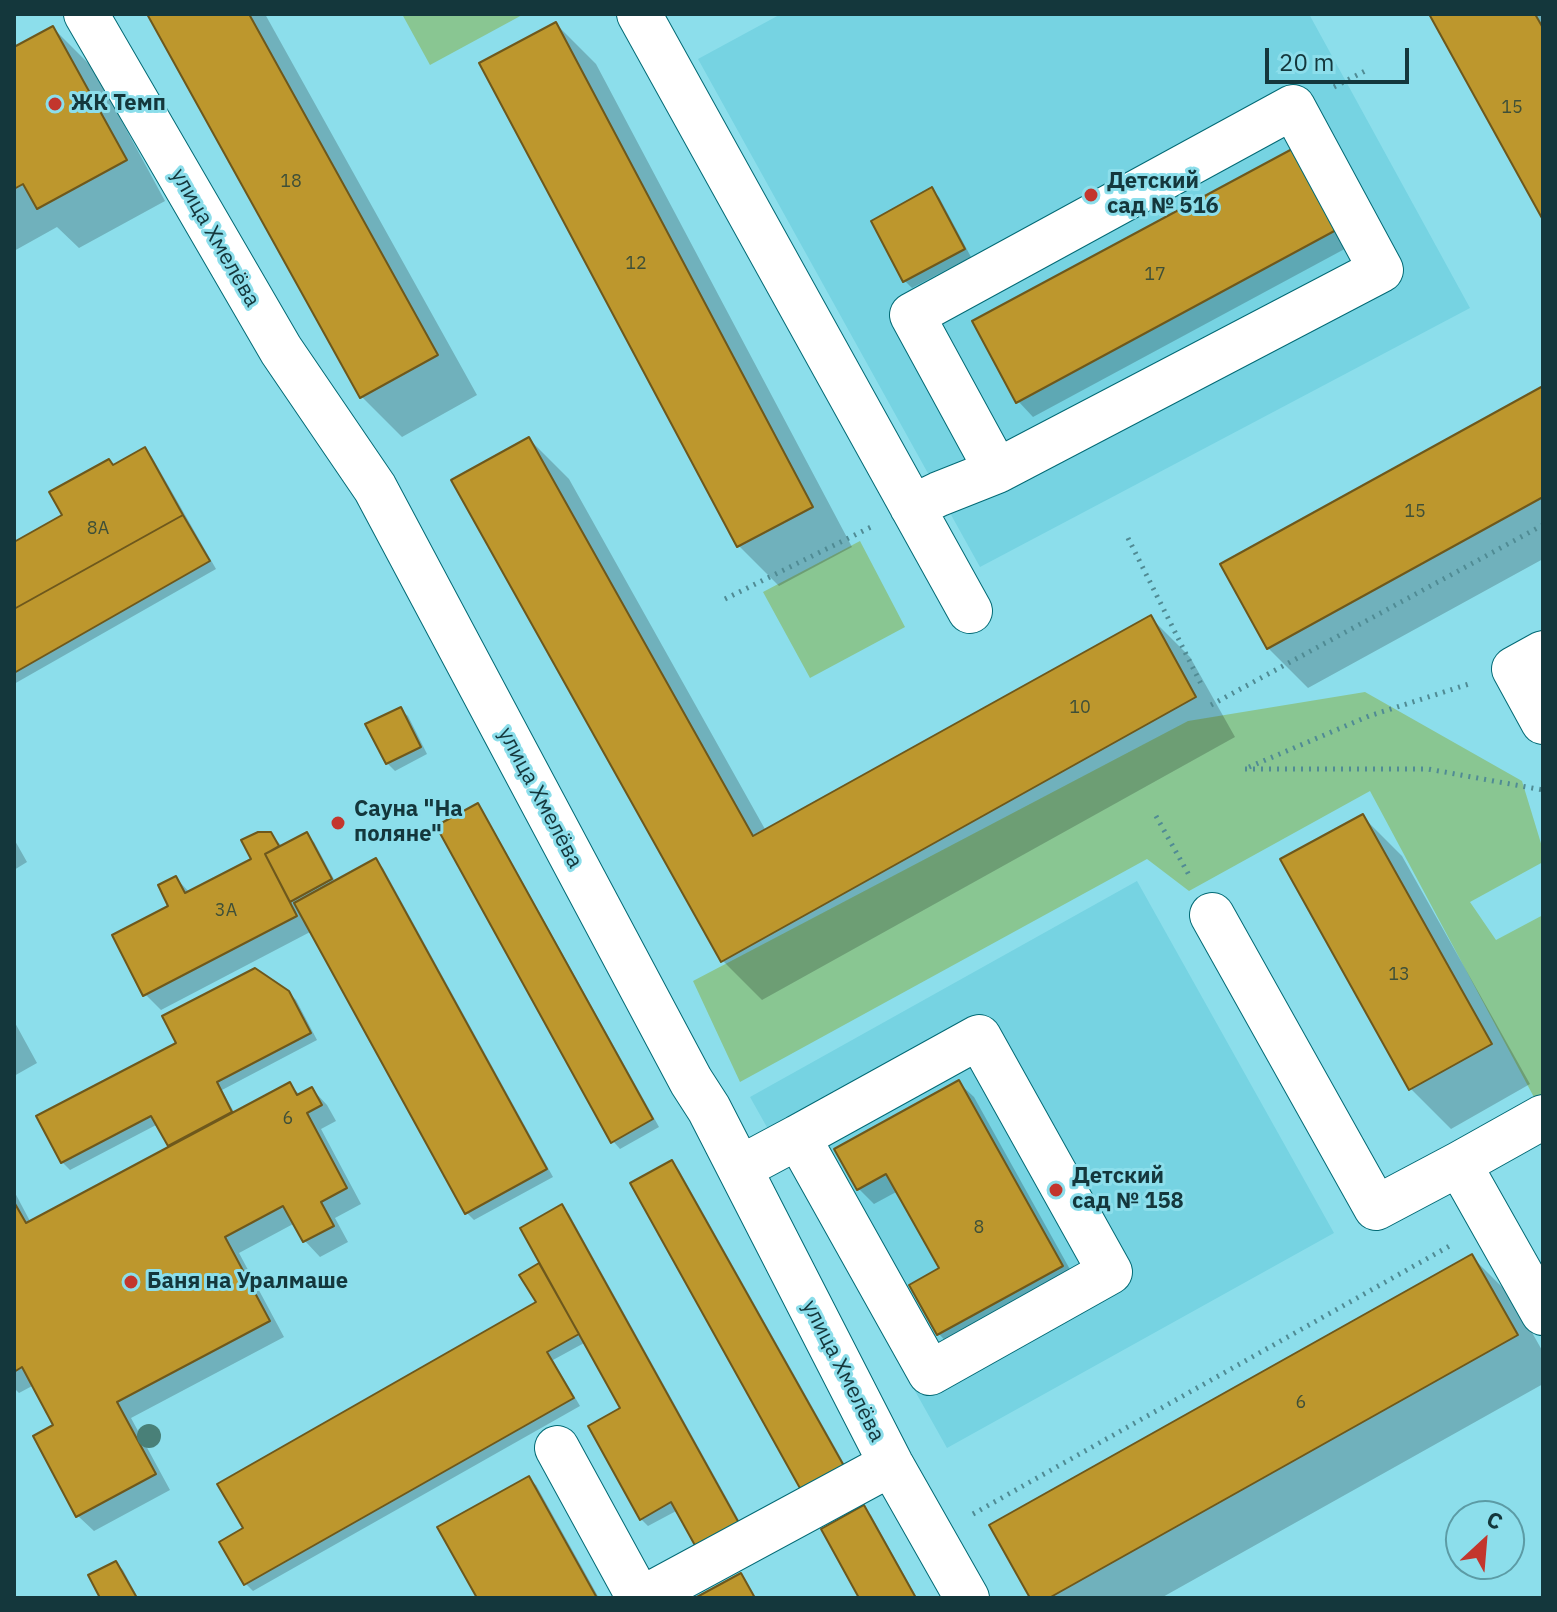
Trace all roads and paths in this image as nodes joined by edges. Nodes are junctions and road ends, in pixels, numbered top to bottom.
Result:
1 (86, 14) edge
2 (639, 14) edge
3 (997, 471) junction
4 (912, 507) junction
5 (1543, 525) edge
6 (1128, 538) dead end
7 (725, 599) dead end
8 (970, 611) dead end
9 (1528, 661) edge
10 (1203, 688) dead end
11 (1211, 705) dead end
12 (1543, 722) edge
13 (1543, 790) edge
14 (1156, 816) dead end
15 (1212, 915) joint
16 (1543, 1117) edge
17 (798, 1137) junction
18 (1459, 1164) junction
19 (740, 1168) junction
20 (1492, 1222) junction
21 (1543, 1313) edge
22 (557, 1448) dead end
23 (891, 1464) junction
24 (963, 1520) dead end
25 (641, 1598) edge
26 (967, 1598) edge

1 - 19 street, улица Хмелёва
2 - 4 street
3 - 3 street
3 - 4 street
4 - 7 path
4 - 8 street
5 - 11 path
6 - 10 path
9 - 12 street
9 - 13 path
14 - 15 path
15 - 18 street
16 - 18 street
17 - 17 street
17 - 19 street
18 - 20 street
19 - 23 street, улица Хмелёва
20 - 21 street
20 - 24 path
22 - 25 street
23 - 25 street
23 - 26 street, улица Хмелёва

